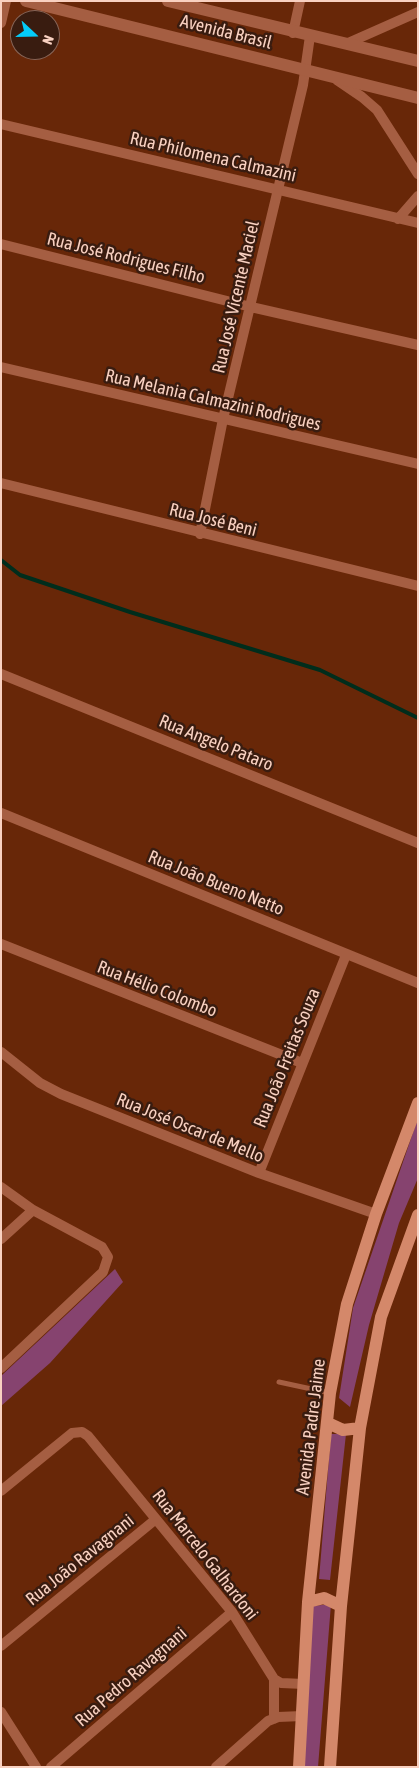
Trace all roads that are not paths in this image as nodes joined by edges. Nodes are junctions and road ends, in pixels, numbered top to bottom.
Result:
1 (6, 1) edge
2 (26, 1) edge
3 (168, 1) edge
4 (300, 1) edge
5 (418, 12) edge
6 (1, 23) edge
7 (293, 33) junction
8 (310, 36) junction
9 (348, 44) junction
10 (418, 61) edge
11 (305, 69) junction
12 (332, 76) junction
13 (418, 98) edge
14 (1, 124) edge
15 (418, 174) edge
16 (278, 189) junction
17 (418, 196) edge
18 (398, 218) junction
19 (418, 223) edge
20 (1, 244) edge
21 (252, 307) junction
22 (418, 345) edge
23 (1, 367) edge
24 (223, 420) junction
25 (418, 464) edge
26 (1, 483) edge
27 (200, 534) junction
28 (418, 586) edge
29 (1, 674) edge
30 (1, 813) edge
31 (418, 843) edge
32 (1, 944) edge
33 (346, 955) junction
34 (418, 983) edge
35 (1, 1052) edge
36 (302, 1063) junction
37 (417, 1107) edge
38 (259, 1173) junction
39 (1, 1187) edge
40 (33, 1210) junction
41 (376, 1214) junction
42 (418, 1215) edge
43 (1, 1238) edge
44 (1, 1368) edge
45 (280, 1382) dead end
46 (330, 1393) junction
47 (328, 1423) junction
48 (360, 1428) junction
49 (1, 1491) edge
50 (156, 1519) junction
51 (308, 1602) junction
52 (341, 1606) junction
53 (232, 1612) junction
54 (1, 1646) edge
55 (274, 1679) junction
56 (304, 1684) junction
57 (1, 1712) edge
58 (302, 1716) junction
59 (274, 1719) junction
60 (36, 1767) edge
61 (51, 1767) edge
62 (216, 1767) edge
63 (299, 1767) edge
64 (330, 1767) edge

1 - 6 street
2 - 11 street, Avenida Brasil
3 - 7 street, Avenida Brasil
4 - 7 street
5 - 9 street
7 - 8 street, Avenida Brasil
8 - 9 street, Avenida Brasil
8 - 11 street, Rua José Vicente Maciel
9 - 10 street, Avenida Brasil
11 - 12 street, Avenida Brasil
11 - 16 street, Rua José Vicente Maciel
12 - 13 street, Avenida Brasil
12 - 15 street
14 - 16 street, Rua Philomena Calmazini
16 - 18 street, Rua Philomena Calmazini
16 - 21 street, Rua José Vicente Maciel
17 - 18 street
18 - 19 street, Rua Philomena Calmazini
20 - 21 street, Rua José Rodrigues Filho
21 - 22 street, Rua José Rodrigues Filho
21 - 24 street, Rua José Vicente Maciel
23 - 24 street, Rua Melania Calmazini Rodrigues
24 - 25 street, Rua Melania Calmazini Rodrigues
24 - 27 street, Rua José Vicente Maciel
26 - 27 street, Rua José Beni
27 - 28 street, Rua José Beni
29 - 31 street, Rua Angelo Pataro
30 - 33 street, Rua João Bueno Netto
32 - 36 street, Rua Hélio Colombo
33 - 34 street, Rua João Bueno Netto
33 - 36 street, Rua João Freitas Souza
35 - 38 street, Rua José Oscar de Mello
36 - 38 street, Rua João Freitas Souza
37 - 41 main road, Avenida Padre Jaime
38 - 41 street, Rua José Oscar de Mello
39 - 40 street
40 - 43 street
40 - 44 street
41 - 46 main road, Avenida Padre Jaime
42 - 48 main road
45 - 46 lane
46 - 47 main road, Avenida Padre Jaime
47 - 48 main road
47 - 51 main road, Avenida Padre Jaime
48 - 52 main road
49 - 50 street, Rua Marcelo Galhardoni
50 - 53 street, Rua Marcelo Galhardoni
50 - 54 street, Rua João Ravagnani
51 - 52 main road
51 - 56 main road, Avenida Padre Jaime
52 - 64 main road
53 - 55 street, Rua Marcelo Galhardoni
53 - 61 street, Rua Pedro Ravagnani
55 - 56 street
55 - 59 street
56 - 58 main road, Avenida Padre Jaime
57 - 60 street
58 - 59 street
58 - 63 main road, Avenida Padre Jaime
59 - 62 street

